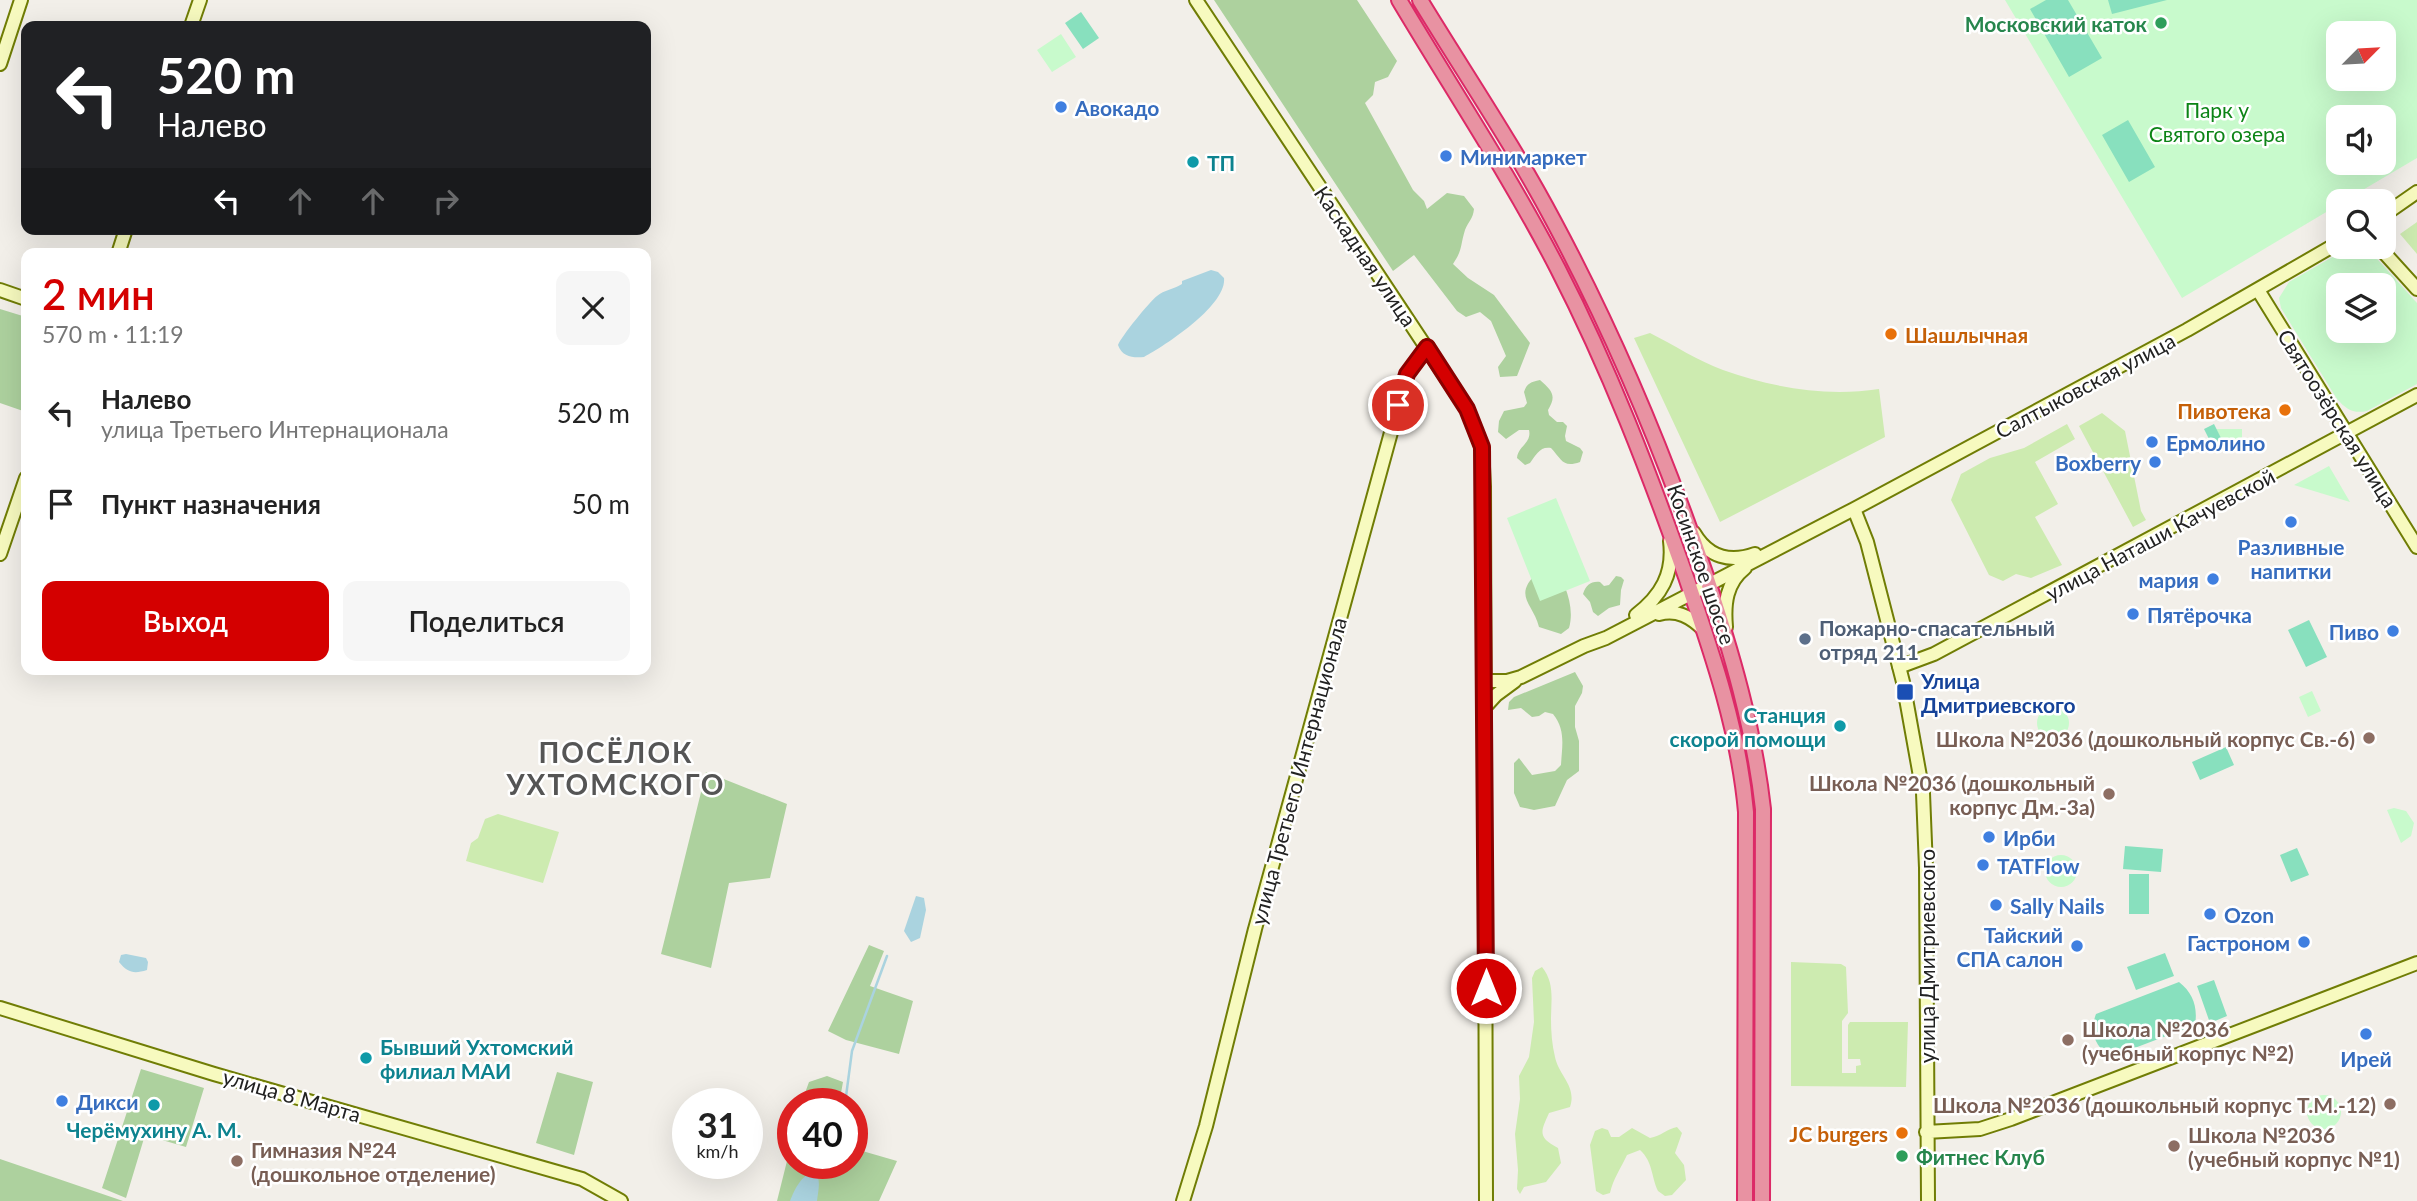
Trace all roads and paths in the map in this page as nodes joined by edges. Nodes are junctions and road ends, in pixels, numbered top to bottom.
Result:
1 (21, 0) edge
2 (200, 0) edge
3 (1196, 0) edge
4 (1399, 0) edge
5 (1420, 0) edge
6 (193, 21) edge
7 (0, 64) edge
8 (2417, 192) edge
9 (2396, 207) edge
10 (2326, 250) edge
11 (2390, 259) edge
12 (2417, 289) edge
13 (0, 290) edge
14 (2258, 290) junction
15 (21, 297) edge
16 (1427, 347) junction
17 (2417, 395) edge
18 (2347, 433) junction
19 (21, 493) edge
20 (1854, 509) junction
21 (1685, 514) junction
22 (1666, 520) junction
23 (2417, 547) edge
24 (0, 554) edge
25 (1756, 557) junction
26 (1708, 581) junction
27 (1690, 590) junction
28 (1631, 622) junction
29 (1704, 630) junction
30 (1727, 643) junction
31 (1485, 652) junction
32 (1899, 667) junction
33 (1521, 677) junction
34 (1485, 681) junction
35 (1485, 707) junction
36 (2417, 963) edge
37 (0, 1009) edge
38 (1926, 1132) junction
39 (621, 1201) edge
40 (1183, 1201) edge
41 (1486, 1201) edge
42 (1745, 1201) edge
43 (1762, 1201) edge
44 (1928, 1201) edge

1 - 7 street
2 - 6 street
3 - 16 street, Каскадная улица
4 - 22 highway, Косинское шоссе
5 - 21 highway, Косинское шоссе
8 - 9 street
10 - 14 street, Салтыковская улица
11 - 12 street
13 - 15 street
14 - 18 street, Святоозёрская улица
14 - 20 street, Салтыковская улица
16 - 31 street, Каскадная улица
16 - 40 street, улица Третьего Интернационала
17 - 18 street, улица Наташи Качуевской
18 - 23 street, Святоозёрская улица
18 - 32 street, улица Наташи Качуевской
19 - 24 street
20 - 25 street, Салтыковская улица
20 - 32 street, улица Дмитриевского
21 - 25 street
21 - 26 highway, Косинское шоссе
22 - 27 highway, Косинское шоссе
22 - 28 street
25 - 26 street, Салтыковская улица
25 - 30 street
26 - 27 street, Салтыковская улица
26 - 30 highway, Косинское шоссе
27 - 28 street, Салтыковская улица
27 - 29 highway, Косинское шоссе
28 - 29 street
28 - 33 street, Салтыковская улица
29 - 42 highway, Косинское шоссе
30 - 43 highway, Косинское шоссе
31 - 33 street
31 - 34 street, Каскадная улица
32 - 38 street, улица Дмитриевского
33 - 34 street, Салтыковская улица
33 - 35 street
34 - 35 street, Каскадная улица
35 - 41 street, Каскадная улица
36 - 38 street
37 - 39 street, улица 8 Марта
38 - 44 street, улица Дмитриевского

